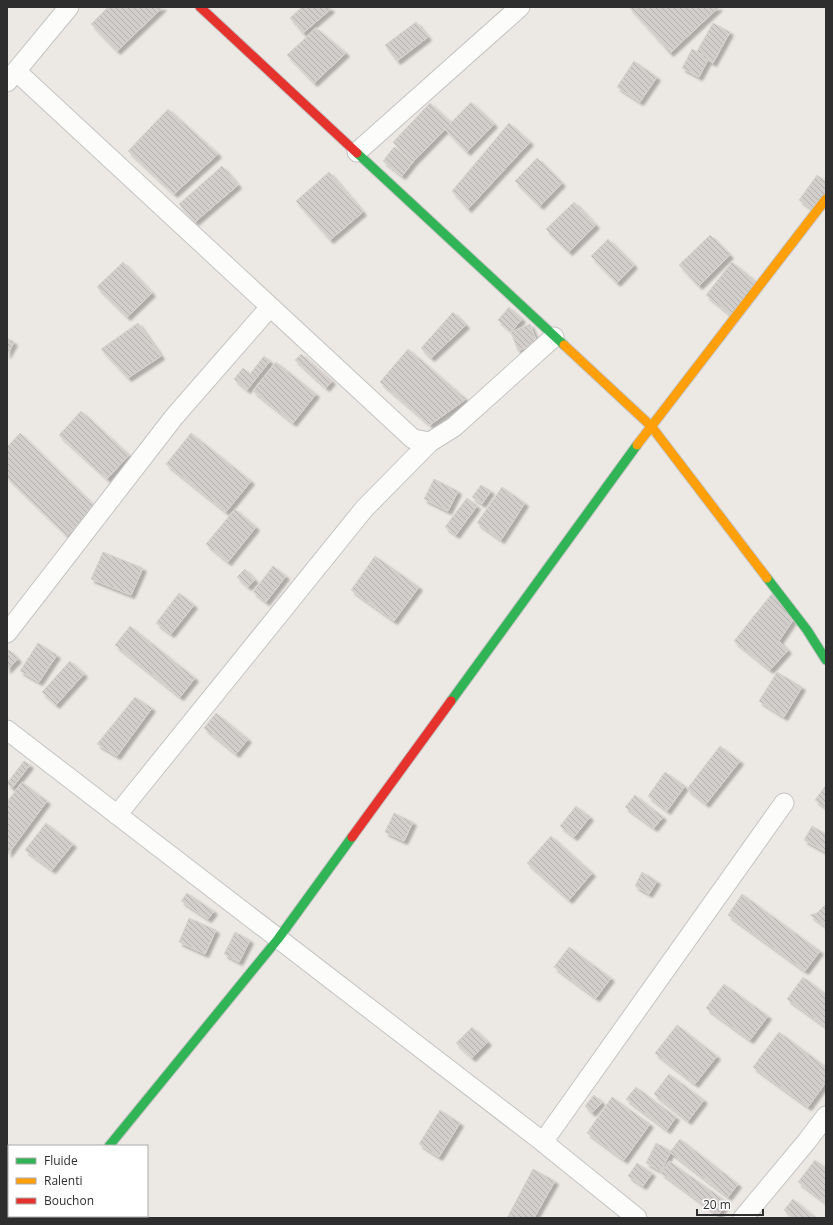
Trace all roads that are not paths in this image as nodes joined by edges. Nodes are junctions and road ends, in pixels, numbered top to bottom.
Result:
1 (70, 7) edge
2 (200, 7) edge
3 (520, 7) edge
4 (11, 76) edge
5 (357, 152) junction
6 (826, 199) edge
7 (270, 307) junction
8 (554, 337) junction
9 (650, 426) junction
10 (430, 442) junction
11 (7, 633) edge
12 (826, 660) edge
13 (7, 730) edge
14 (784, 803) dead end
15 (118, 815) junction
16 (278, 940) junction
17 (826, 1116) edge
18 (543, 1142) junction
19 (110, 1145) edge
20 (637, 1218) edge
21 (743, 1218) edge

1 - 4 street
2 - 5 street
3 - 5 street
4 - 7 street
5 - 8 street
6 - 9 street
7 - 10 street
7 - 11 street
8 - 9 street
8 - 10 street
9 - 12 street
9 - 16 street
10 - 15 street
13 - 15 street
14 - 18 street
15 - 16 street
16 - 18 street
16 - 19 street
17 - 21 street
18 - 20 street

